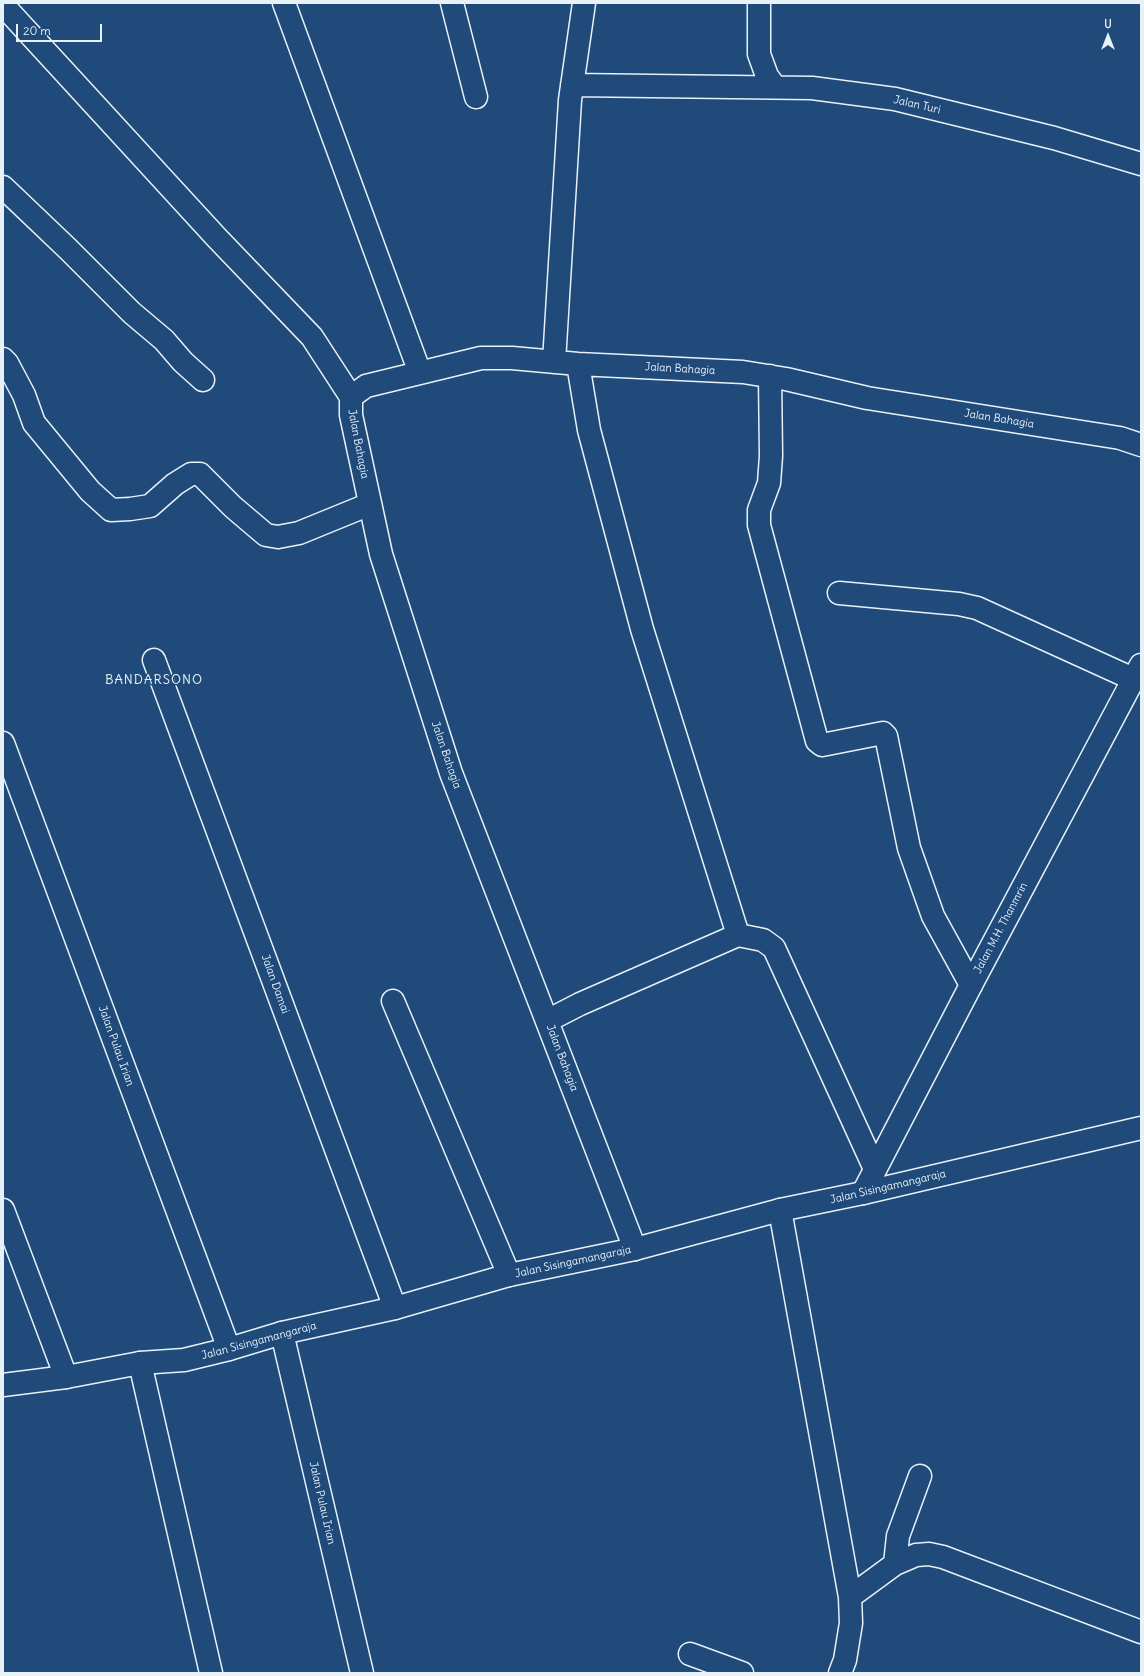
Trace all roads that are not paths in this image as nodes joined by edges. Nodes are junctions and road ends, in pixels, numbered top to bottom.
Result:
1 (284, 3) edge
2 (452, 3) edge
3 (584, 3) edge
4 (760, 3) edge
5 (3, 5) edge
6 (572, 85) junction
7 (775, 87) junction
8 (476, 97) dead end
9 (1141, 164) edge
10 (3, 187) edge
11 (3, 359) edge
12 (554, 362) junction
13 (578, 364) junction
14 (420, 373) junction
15 (770, 376) junction
16 (203, 380) dead end
17 (351, 397) junction
18 (1141, 445) edge
19 (370, 504) junction
20 (839, 593) dead end
21 (154, 660) dead end
22 (1137, 672) edge
23 (3, 743) edge
24 (738, 935) junction
25 (971, 985) junction
26 (393, 1001) dead end
27 (547, 1021) junction
28 (1141, 1128) edge
29 (876, 1169) junction
30 (864, 1193) junction
31 (3, 1210) edge
32 (780, 1210) junction
33 (635, 1249) junction
34 (509, 1275) junction
35 (395, 1308) junction
36 (282, 1333) junction
37 (229, 1349) junction
38 (140, 1363) junction
39 (66, 1377) junction
40 (3, 1385) edge
41 (920, 1476) dead end
42 (895, 1564) junction
43 (850, 1597) junction
44 (1141, 1632) edge
45 (690, 1654) dead end
46 (212, 1673) edge
47 (362, 1673) edge
48 (742, 1673) edge
49 (840, 1673) edge

1 - 14 main road
2 - 8 main road
3 - 6 main road
4 - 7 main road
5 - 17 main road
6 - 7 main road, Jalan Turi
6 - 12 main road
7 - 9 main road, Jalan Turi
10 - 16 main road
11 - 19 main road
12 - 13 main road, Jalan Bahagia
12 - 14 main road, Jalan Bahagia
13 - 15 main road, Jalan Bahagia
13 - 24 main road
14 - 17 main road, Jalan Bahagia
15 - 18 main road, Jalan Bahagia
15 - 25 main road
17 - 19 main road, Jalan Bahagia
19 - 27 main road, Jalan Bahagia
20 - 22 main road
21 - 35 main road, Jalan Damai
22 - 25 main road, Jalan M.H. Thanmrin
23 - 37 main road, Jalan Pulau Irian
24 - 27 main road
24 - 29 main road
25 - 29 main road, Jalan M.H. Thanmrin
26 - 34 main road
27 - 33 main road, Jalan Bahagia
28 - 30 main road, Jalan Sisingamangaraja
29 - 30 main road, Jalan M.H. Thanmrin
30 - 32 main road, Jalan Sisingamangaraja
31 - 39 main road
32 - 33 main road, Jalan Sisingamangaraja
32 - 43 main road
33 - 34 main road, Jalan Sisingamangaraja
34 - 35 main road, Jalan Sisingamangaraja
35 - 36 main road, Jalan Sisingamangaraja
36 - 37 main road, Jalan Sisingamangaraja
36 - 47 main road, Jalan Pulau Irian
37 - 38 main road, Jalan Sisingamangaraja
38 - 39 main road, Jalan Sisingamangaraja
38 - 46 main road
39 - 40 main road, Jalan Sisingamangaraja
41 - 42 main road
42 - 43 main road
42 - 44 main road
43 - 49 main road
45 - 48 main road

